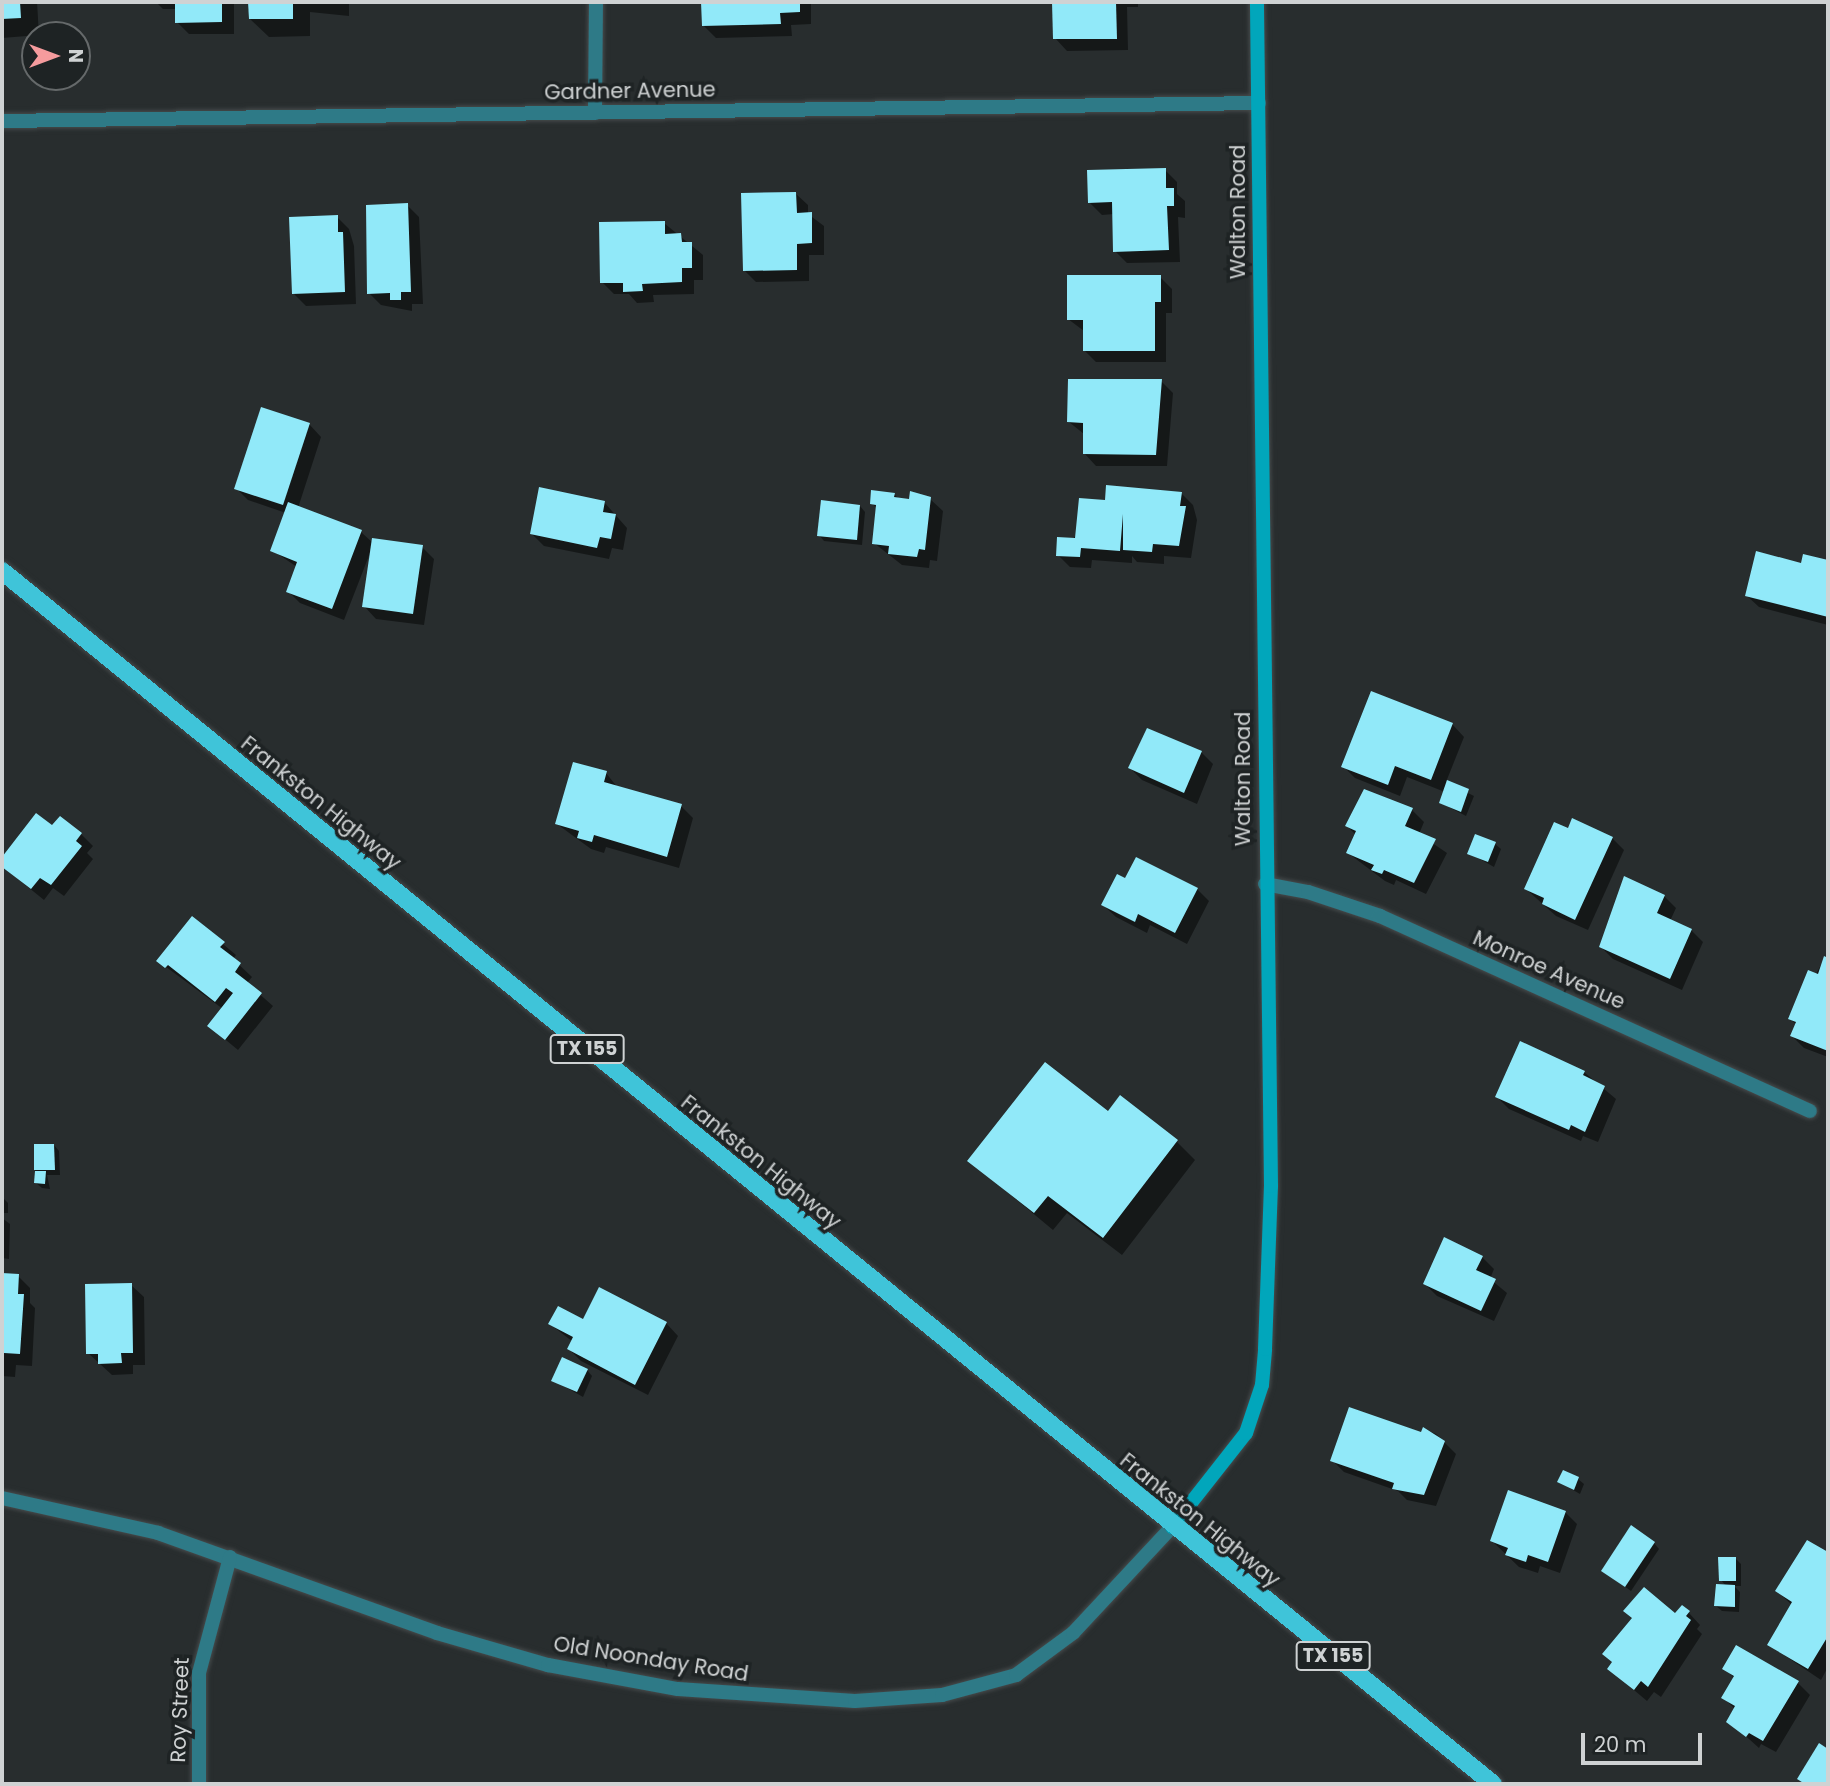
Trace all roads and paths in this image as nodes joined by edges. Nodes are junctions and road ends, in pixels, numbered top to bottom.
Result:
1 (596, 2) edge
2 (1257, 2) edge
3 (1259, 103) junction
4 (595, 113) junction
5 (2, 121) edge
6 (2, 571) edge
7 (1265, 884) junction
8 (1810, 1111) dead end
9 (2, 1498) edge
10 (1172, 1527) junction
11 (230, 1557) junction
12 (199, 1784) edge
13 (1493, 1784) edge

1 - 4 street
2 - 3 street, Walton Road
3 - 4 street, Gardner Avenue
3 - 7 street, Walton Road
4 - 5 street, Gardner Avenue
6 - 10 main road, Frankston Highway / TX 155
7 - 8 street, Monroe Avenue
7 - 10 street, Walton Road
9 - 11 street, Old Noonday Road
10 - 11 street, Old Noonday Road
10 - 13 main road, Frankston Highway / TX 155
11 - 12 street, Roy Street

